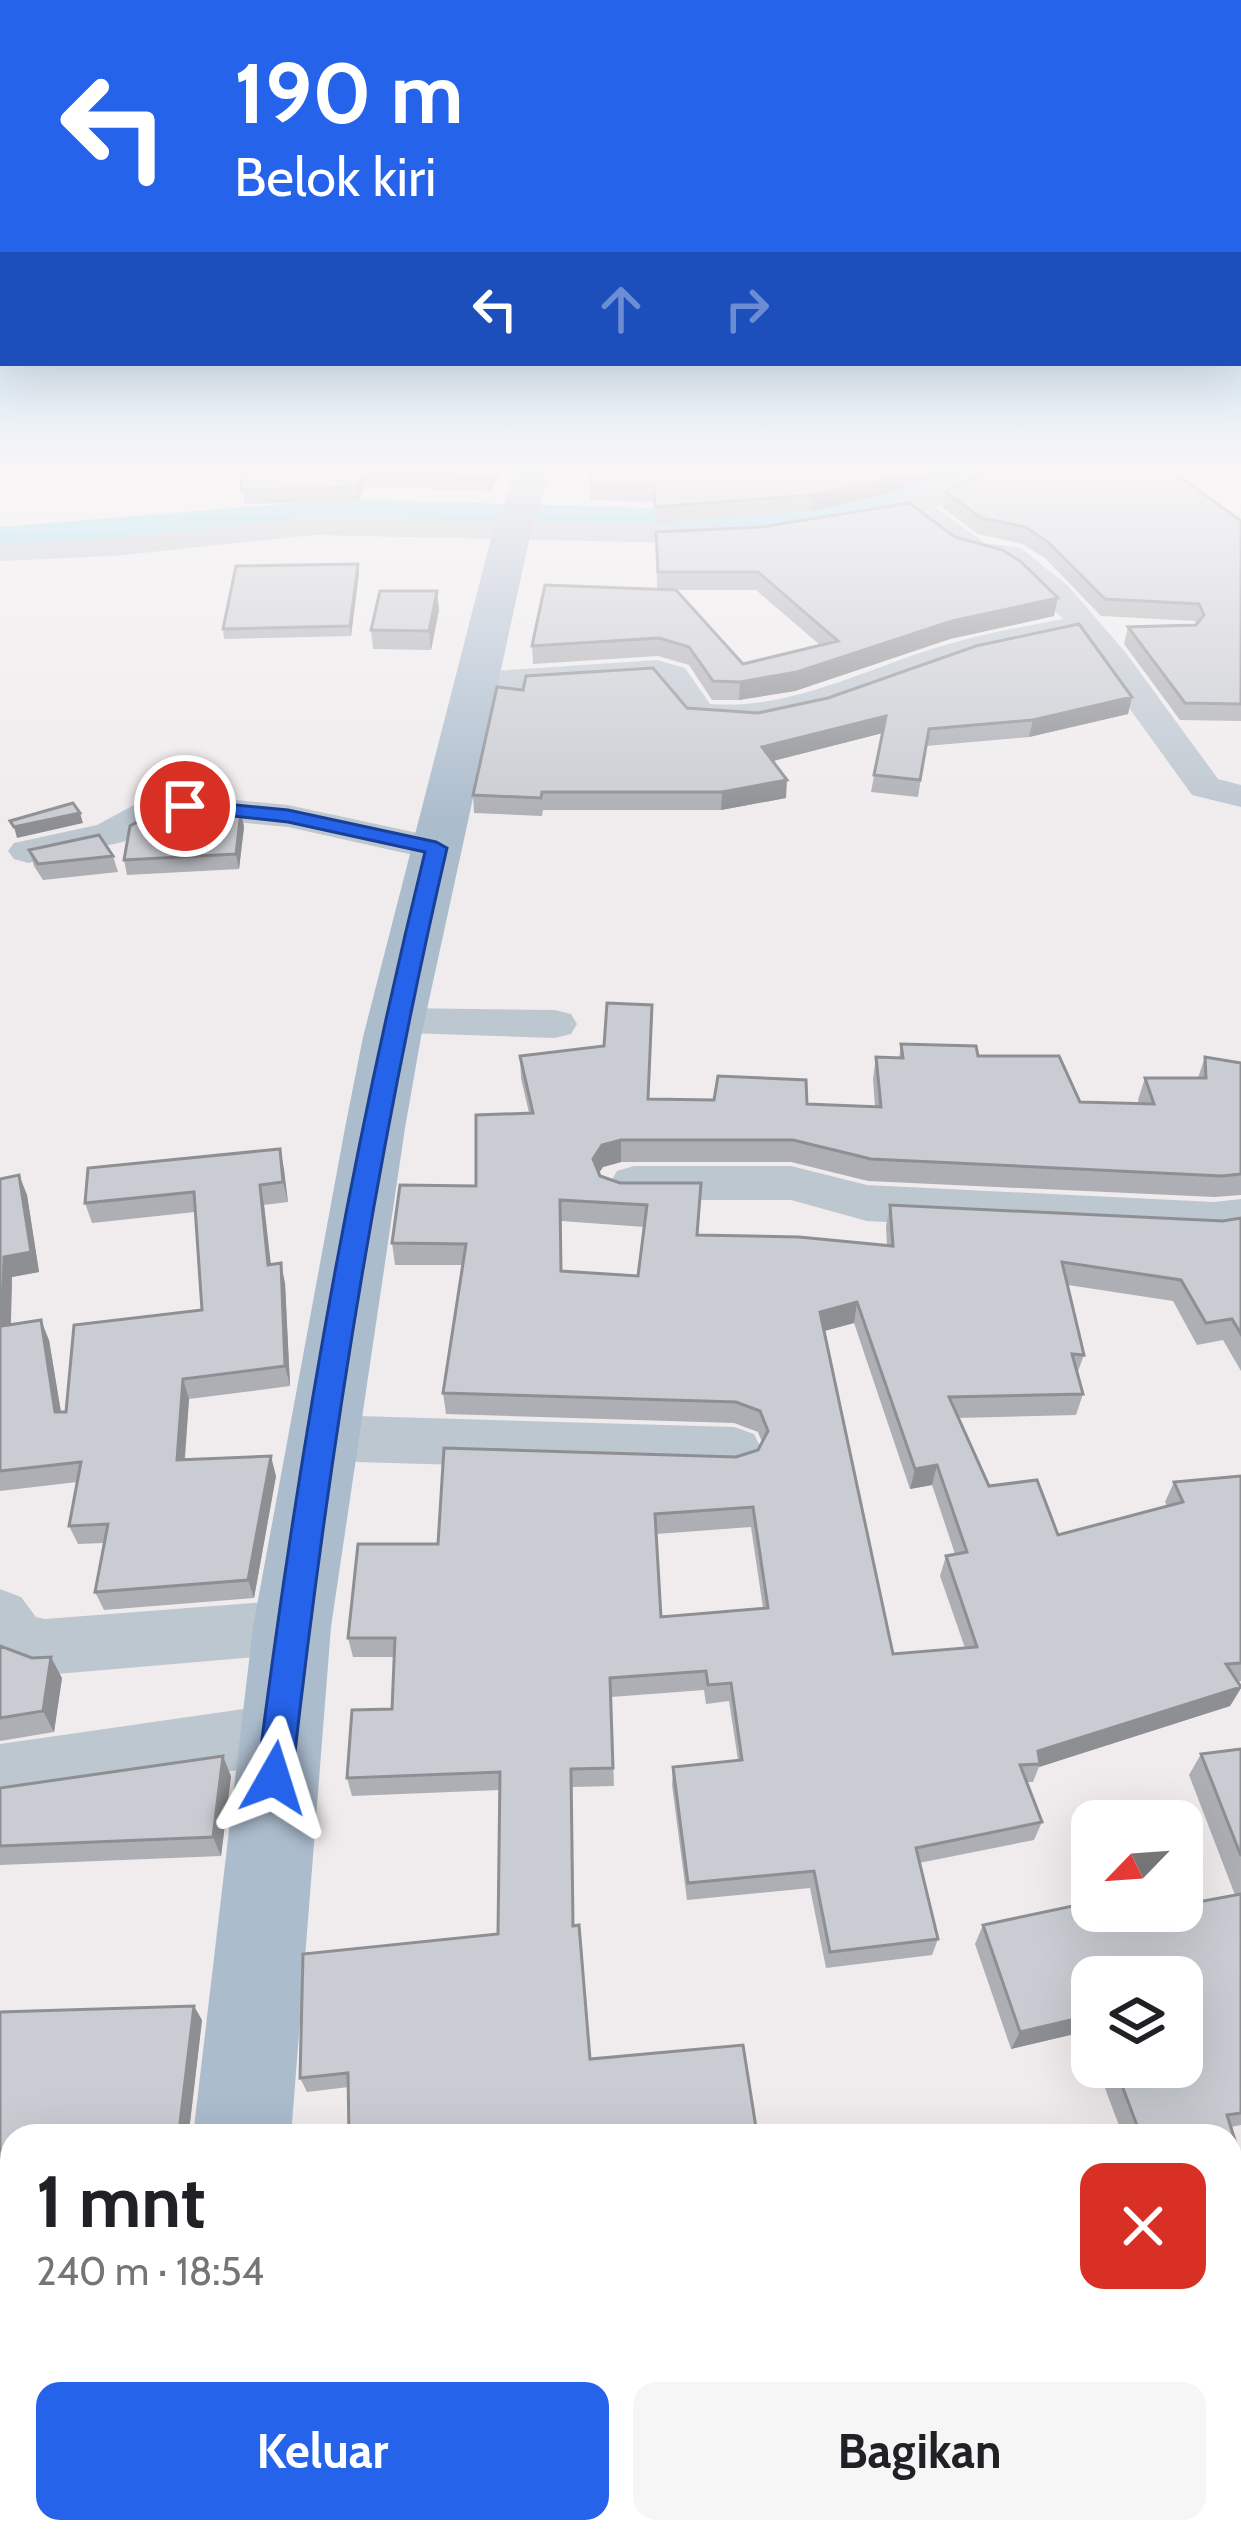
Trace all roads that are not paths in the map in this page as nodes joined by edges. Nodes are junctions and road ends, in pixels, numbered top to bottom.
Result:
1 (502, 587) edge
2 (1044, 587) edge
3 (1086, 627) junction
4 (1134, 630) edge
5 (479, 682) junction
6 (1241, 796) edge
7 (436, 848) junction
8 (28, 851) edge
9 (396, 1022) junction
10 (555, 1024) dead end
11 (621, 1183) edge
12 (1241, 1217) edge
13 (324, 1438) junction
14 (734, 1450) dead end
15 (0, 1616) edge
16 (292, 1627) junction
17 (278, 1734) junction
18 (0, 1774) edge
19 (243, 2124) edge

1 - 5 main road
2 - 3 street
3 - 4 street
3 - 5 street
3 - 6 street
5 - 7 main road
7 - 8 street
7 - 9 main road
9 - 10 street
9 - 13 main road
11 - 12 street
13 - 14 street
13 - 16 main road
15 - 16 street
16 - 17 main road
17 - 18 street
17 - 19 main road

